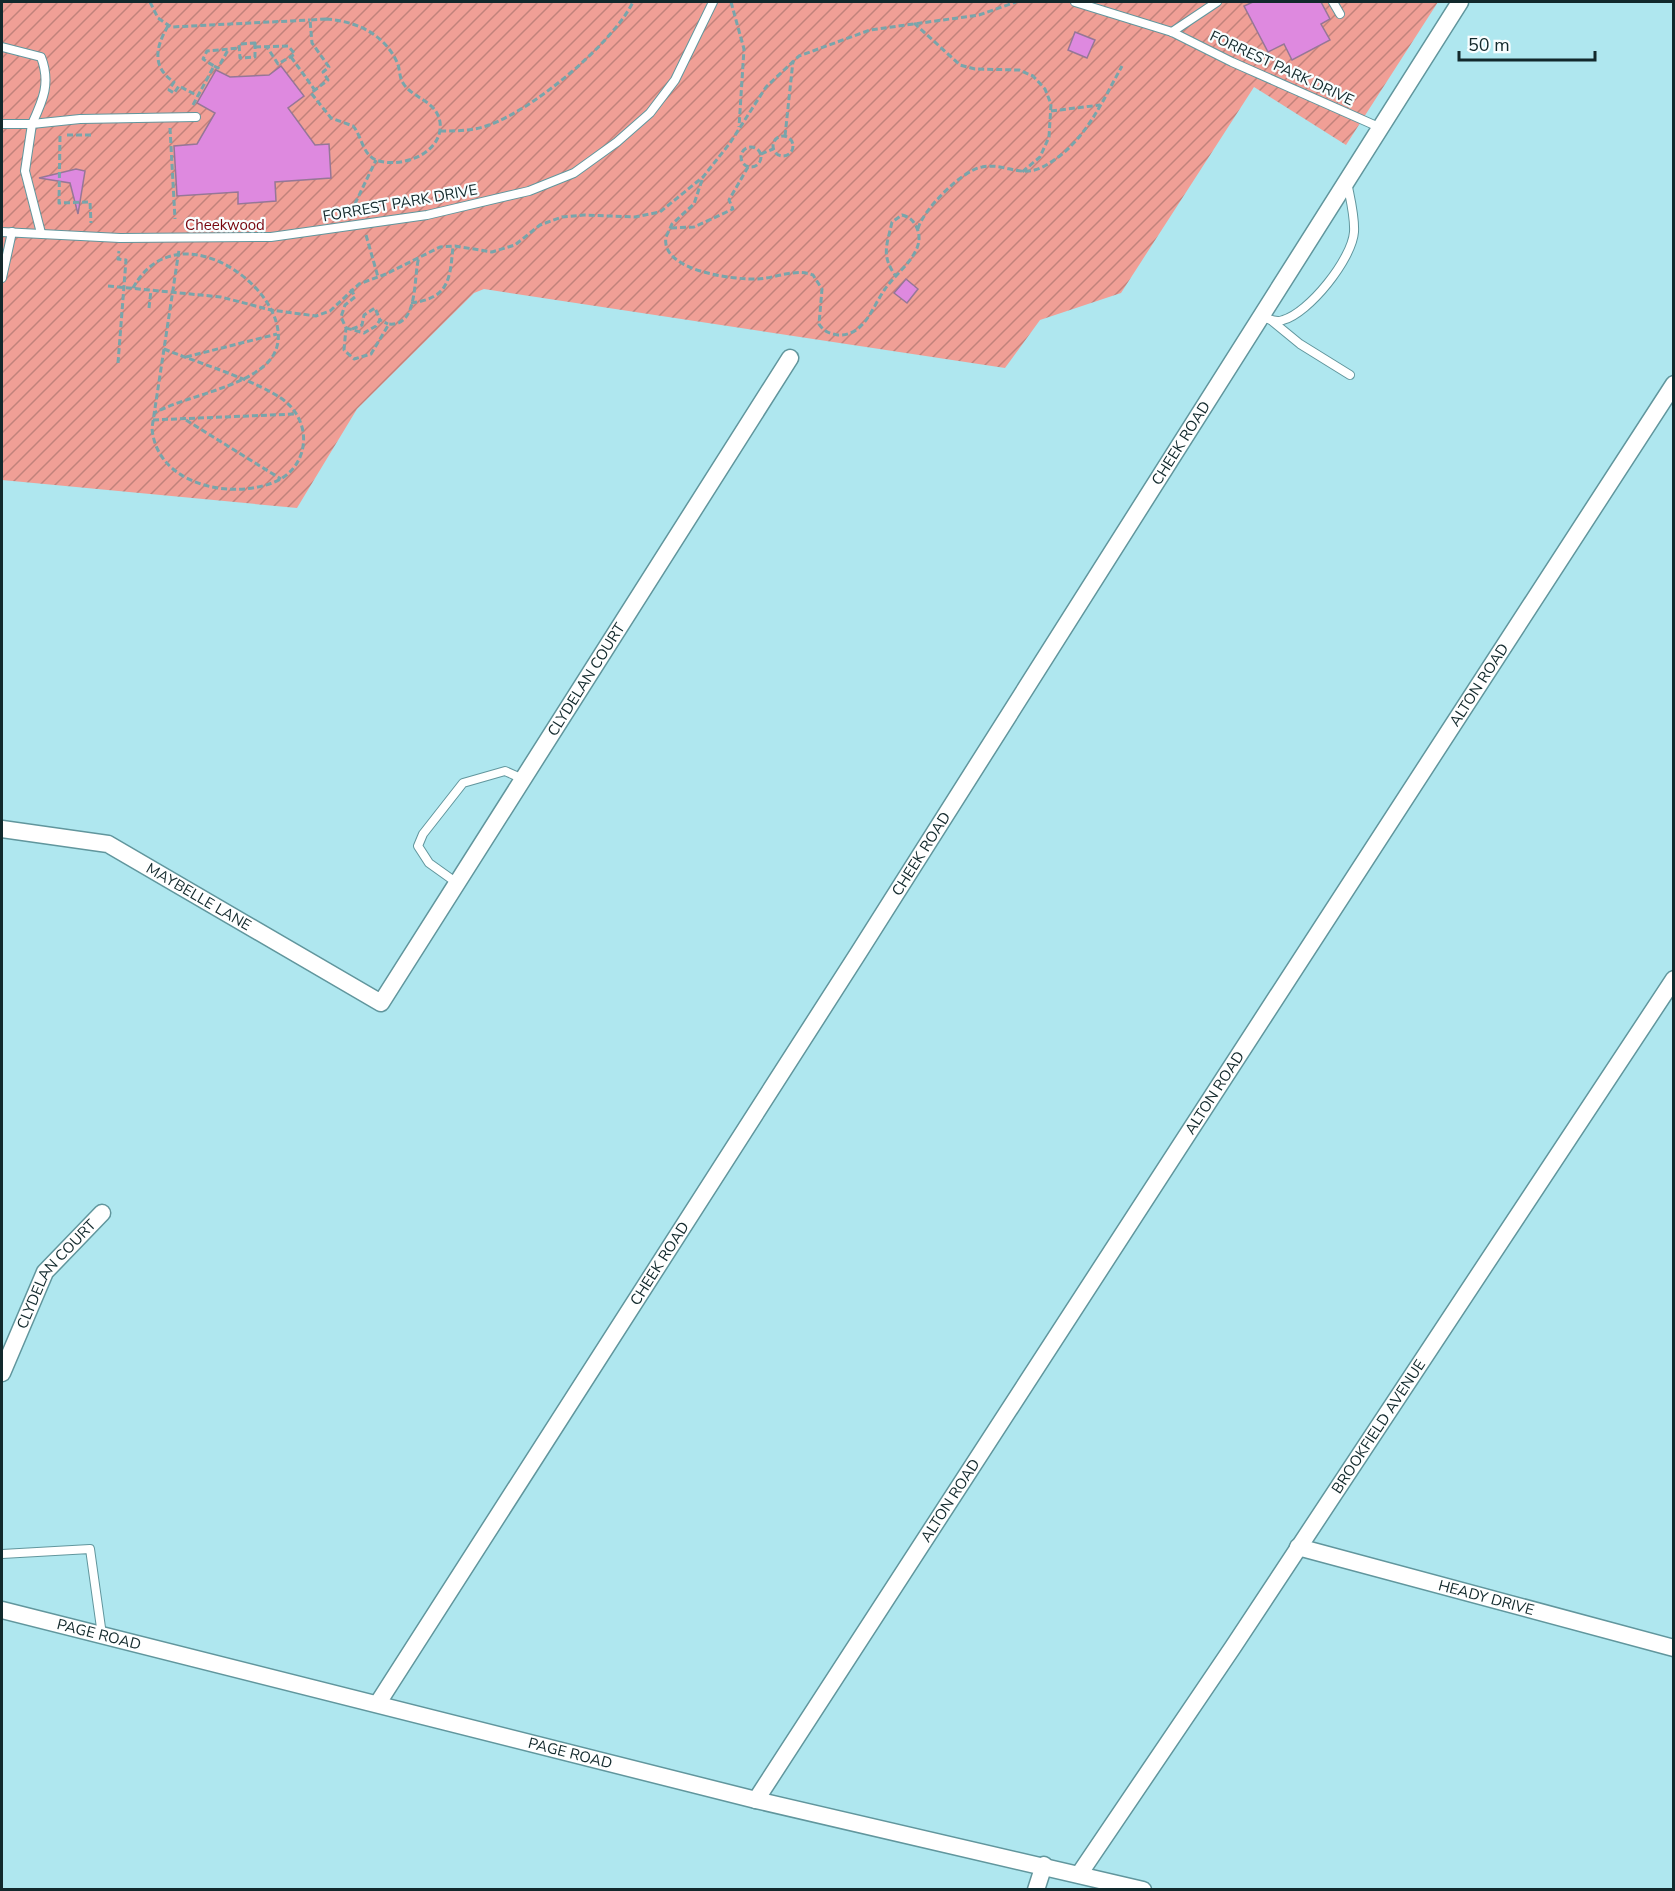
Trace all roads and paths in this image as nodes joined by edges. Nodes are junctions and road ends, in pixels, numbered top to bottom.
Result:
1 (150, 2) edge
2 (633, 2) edge
3 (713, 2) edge
4 (731, 2) edge
5 (1075, 2) edge
6 (1217, 2) edge
7 (1333, 2) edge
8 (1460, 2) edge
9 (1340, 14) dead end
10 (310, 20) junction
11 (914, 23) dead end
12 (168, 26) junction
13 (1172, 32) junction
14 (2, 47) edge
15 (255, 47) junction
16 (267, 47) junction
17 (240, 48) junction
18 (229, 49) junction
19 (291, 57) junction
20 (794, 61) dead end
21 (214, 66) junction
22 (1122, 66) dead end
23 (315, 90) junction
24 (198, 96) junction
25 (1100, 105) junction
26 (1052, 111) junction
27 (169, 117) junction
28 (186, 117) junction
29 (196, 117) dead end
30 (2, 124) edge
31 (33, 124) junction
32 (739, 129) dead end
33 (1381, 129) junction
34 (440, 131) junction
35 (92, 135) dead end
36 (785, 136) junction
37 (773, 149) junction
38 (761, 154) junction
39 (376, 160) junction
40 (748, 167) junction
41 (1020, 172) junction
42 (702, 178) dead end
43 (1347, 181) junction
44 (350, 214) dead end
45 (909, 217) junction
46 (180, 218) dead end
47 (920, 218) junction
48 (175, 219) dead end
49 (91, 223) dead end
50 (364, 225) junction
51 (670, 228) junction
52 (918, 230) junction
53 (2, 232) edge
54 (12, 232) junction
55 (41, 233) junction
56 (179, 237) junction
57 (120, 238) junction
58 (453, 246) dead end
59 (179, 255) junction
60 (419, 257) dead end
61 (895, 275) junction
62 (378, 277) dead end
63 (2, 278) edge
64 (133, 288) dead end
65 (351, 289) dead end
66 (151, 290) dead end
67 (411, 303) junction
68 (149, 308) dead end
69 (1266, 318) junction
70 (380, 320) junction
71 (389, 324) junction
72 (349, 329) junction
73 (278, 334) junction
74 (164, 349) junction
75 (185, 358) junction
76 (790, 358) dead end
77 (118, 363) dead end
78 (1350, 375) dead end
79 (239, 380) junction
80 (1674, 384) edge
81 (154, 412) junction
82 (296, 414) junction
83 (184, 419) junction
84 (153, 420) junction
85 (281, 479) junction
86 (523, 779) junction
87 (2, 829) edge
88 (457, 883) junction
89 (1674, 979) edge
90 (381, 1003) joint
91 (102, 1213) dead end
92 (2, 1373) edge
93 (1298, 1547) junction
94 (2, 1554) edge
95 (2, 1610) edge
96 (102, 1635) junction
97 (1674, 1648) edge
98 (378, 1703) junction
99 (756, 1800) junction
100 (1044, 1865) junction
101 (1080, 1873) junction
102 (1036, 1890) edge
103 (1143, 1890) edge

1 - 12 path
2 - 34 path
3 - 50 lane, FORREST PARK DRIVE
4 - 32 path
5 - 13 lane, FORREST PARK DRIVE
6 - 13 lane, FORREST PARK DRIVE
7 - 9 lane
8 - 33 street, CHEEK ROAD
10 - 12 path
10 - 23 path
10 - 34 path
11 - 26 path
12 - 24 path
13 - 33 lane, FORREST PARK DRIVE
14 - 31 lane
15 - 16 path
15 - 17 path
15 - 17 path
16 - 19 path
16 - 19 path
17 - 18 path
18 - 21 path
18 - 21 path
19 - 23 path
20 - 36 path
21 - 24 path
22 - 25 path
23 - 39 path
24 - 28 path
25 - 26 path
25 - 41 path
26 - 41 path
27 - 28 lane
27 - 31 lane
27 - 48 path
28 - 29 lane
30 - 31 lane
31 - 55 lane
33 - 43 street, CHEEK ROAD
34 - 39 path
35 - 49 path
36 - 37 path
36 - 37 path
37 - 38 path
38 - 40 path
38 - 40 path
39 - 44 path
40 - 51 path
41 - 47 path
42 - 51 path
43 - 69 street, CHEEK ROAD
43 - 69 lane
45 - 47 path
45 - 52 path
45 - 61 path
46 - 56 path
47 - 52 path
50 - 56 lane, FORREST PARK DRIVE
50 - 62 path
51 - 61 path
52 - 61 path
53 - 54 lane, FORREST PARK DRIVE
54 - 55 lane, FORREST PARK DRIVE
54 - 63 lane
55 - 57 lane, FORREST PARK DRIVE
56 - 57 lane, FORREST PARK DRIVE
56 - 59 path
57 - 77 path
58 - 67 path
59 - 64 path
59 - 73 path
59 - 74 path
60 - 67 path
65 - 72 path
66 - 68 path
67 - 71 path
69 - 78 lane
69 - 98 street, CHEEK ROAD
70 - 71 path
70 - 72 path
70 - 72 path
71 - 72 path
73 - 75 path
73 - 79 path
74 - 75 path
74 - 81 path
75 - 79 path
76 - 86 street, CLYDELAN COURT
79 - 81 path
79 - 82 path
80 - 99 street, ALTON ROAD
81 - 84 path
82 - 83 path
82 - 85 path
83 - 84 path
83 - 85 path
84 - 85 path
86 - 88 street, CLYDELAN COURT
86 - 88 lane
87 - 90 street, MAYBELLE LANE
88 - 90 street, CLYDELAN COURT
89 - 93 street, BROOKFIELD AVENUE
91 - 92 street, CLYDELAN COURT
93 - 97 street, HEADY DRIVE
93 - 101 street, BROOKFIELD AVENUE
94 - 96 lane
95 - 96 street, PAGE ROAD
96 - 98 street, PAGE ROAD
98 - 99 street, PAGE ROAD
99 - 100 street, PAGE ROAD
100 - 101 street, PAGE ROAD
100 - 102 street
101 - 103 street, PAGE ROAD

